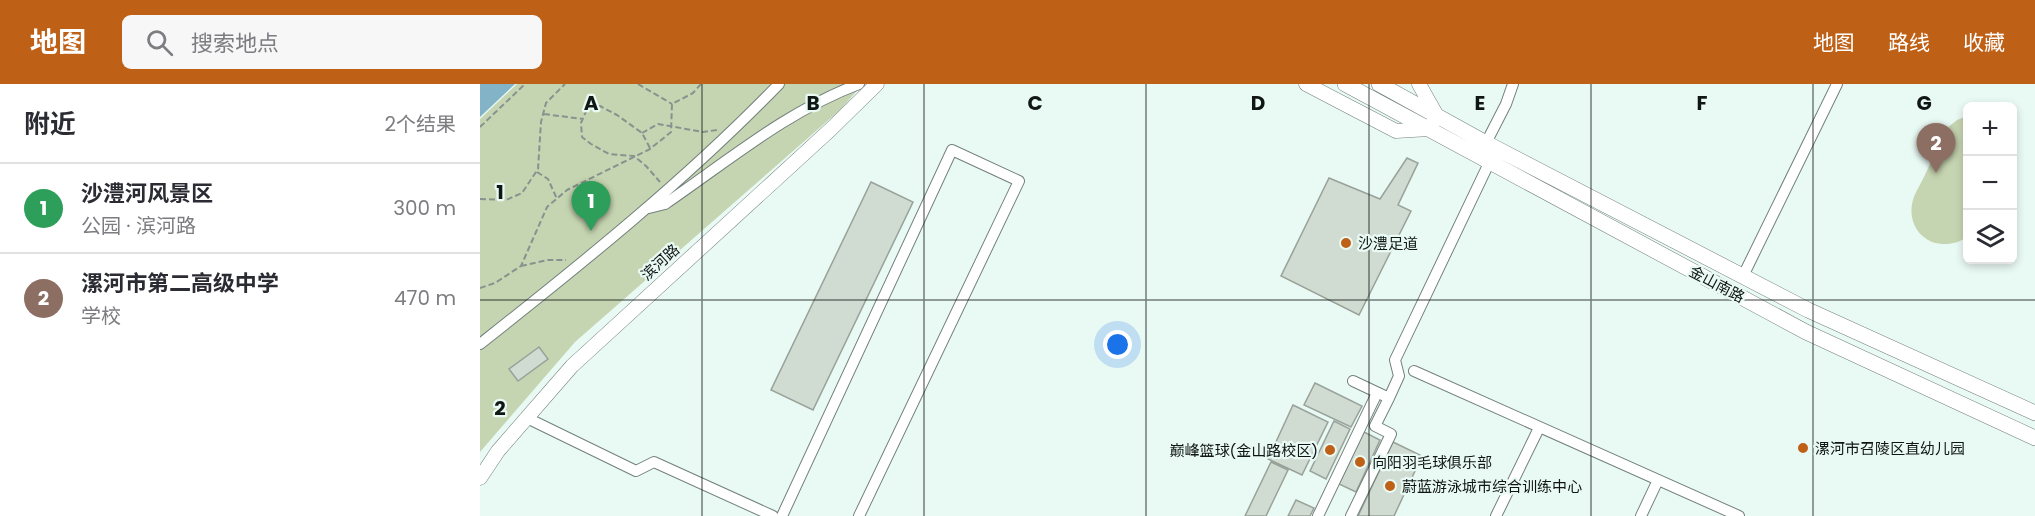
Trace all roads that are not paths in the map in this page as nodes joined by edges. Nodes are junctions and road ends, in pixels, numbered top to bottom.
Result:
1 (779, 84) edge
2 (859, 84) edge
3 (877, 84) edge
4 (1306, 84) edge
5 (1345, 84) edge
6 (1379, 84) edge
7 (1419, 84) edge
8 (1513, 84) edge
9 (1837, 84) edge
10 (1433, 122) junction
11 (1486, 142) junction
12 (1490, 161) junction
13 (646, 209) junction
14 (1743, 276) junction
15 (480, 344) edge
16 (1414, 371) dead end
17 (1353, 381) dead end
18 (1377, 393) junction
19 (1389, 398) junction
20 (2035, 413) edge
21 (527, 418) junction
22 (1539, 428) junction
23 (2035, 438) edge
24 (480, 478) edge
25 (1658, 480) junction
26 (773, 516) edge
27 (782, 516) edge
28 (859, 516) edge
29 (1318, 516) edge
30 (1351, 516) edge
31 (1496, 516) edge
32 (1641, 516) edge
33 (1739, 516) edge

1 - 13 street
2 - 13 street
3 - 21 street, 滨河路
4 - 10 street
5 - 10 main road, 金山南路
6 - 10 main road, 金山南路
7 - 10 street
8 - 11 street
9 - 14 street
10 - 11 main road, 金山南路
10 - 12 main road, 金山南路
11 - 14 main road, 金山南路
12 - 19 street
12 - 23 main road, 金山南路
13 - 15 street
14 - 20 main road, 金山南路
16 - 22 street
17 - 18 street
18 - 19 street
18 - 29 street
19 - 30 street
21 - 24 street, 滨河路
21 - 26 street
22 - 25 street
22 - 31 street
25 - 32 street
25 - 33 street
27 - 28 street

